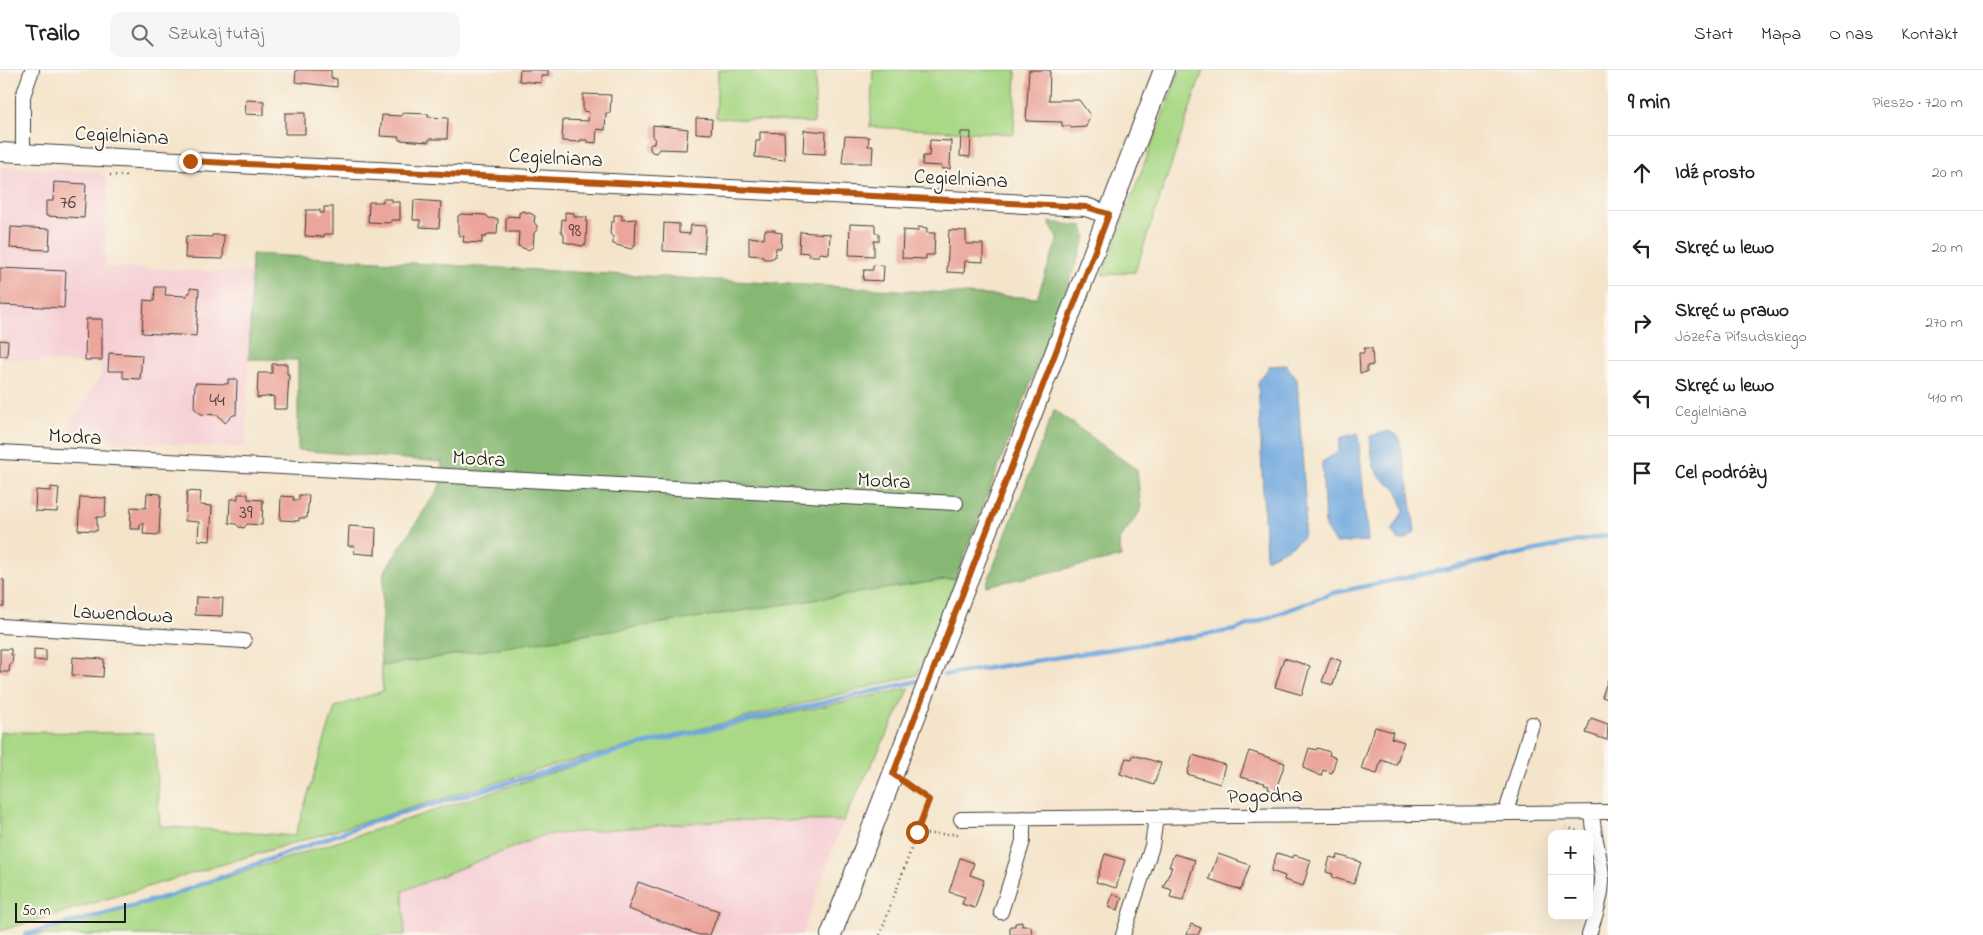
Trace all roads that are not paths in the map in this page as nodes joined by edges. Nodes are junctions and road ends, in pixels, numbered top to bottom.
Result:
1 (32, 70) edge
2 (1164, 70) edge
3 (0, 152) edge
4 (23, 153) junction
5 (1109, 214) junction
6 (0, 452) edge
7 (956, 503) dead end
8 (0, 626) edge
9 (244, 641) dead end
10 (1532, 724) dead end
11 (1506, 812) junction
12 (1592, 812) junction
13 (1608, 812) edge
14 (1156, 817) junction
15 (1024, 818) junction
16 (961, 819) dead end
17 (1001, 912) dead end
18 (831, 935) edge
19 (1122, 935) edge
20 (1589, 935) edge

1 - 4 street
2 - 5 main road
3 - 4 street, Cegielniana
4 - 5 street, Cegielniana
5 - 18 main road
6 - 7 street, Modra
8 - 9 street, Lawendowa
10 - 11 street
11 - 12 street, Pogodna
11 - 14 street, Pogodna
12 - 13 street, Pogodna
12 - 20 street
14 - 15 street, Pogodna
14 - 19 street
15 - 16 street, Pogodna
15 - 17 street

